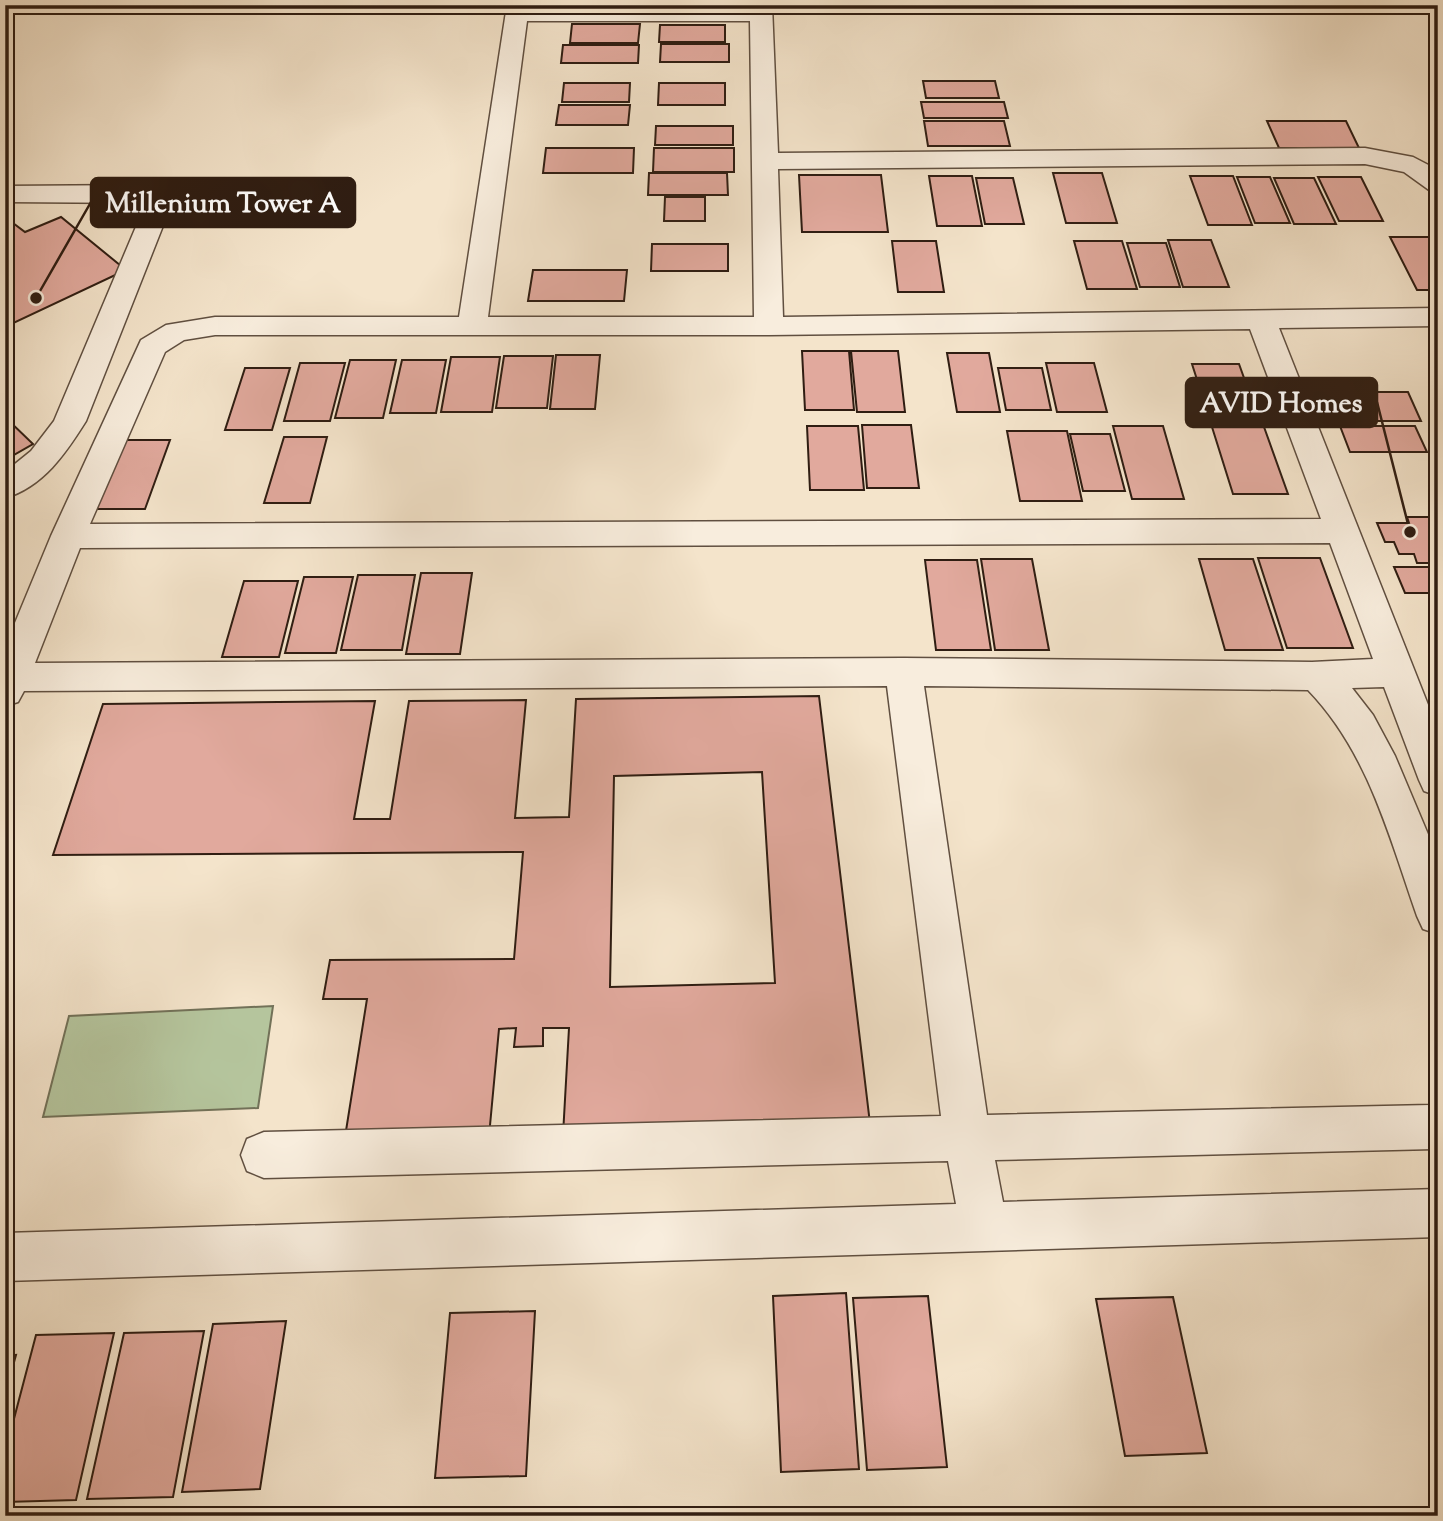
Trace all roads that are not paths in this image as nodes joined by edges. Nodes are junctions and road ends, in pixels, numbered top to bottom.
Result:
1 (518, 10) edge
2 (761, 10) edge
3 (765, 161) junction
4 (1438, 184) edge
5 (5, 194) edge
6 (1438, 317) edge
7 (1262, 321) junction
8 (769, 326) junction
9 (472, 327) junction
10 (5, 487) edge
11 (1342, 531) junction
12 (68, 536) junction
13 (904, 672) junction
14 (1396, 672) junction
15 (1311, 676) junction
16 (7, 684) edge
17 (1438, 780) edge
18 (1438, 916) edge
19 (1438, 1124) edge
20 (967, 1138) junction
21 (264, 1155) dead end
22 (1438, 1213) edge
23 (984, 1227) junction
24 (5, 1257) edge

1 - 2 street
1 - 9 street
2 - 3 street
3 - 4 street
3 - 8 street
5 - 10 street
6 - 7 street
7 - 8 street
7 - 11 street
8 - 9 street
9 - 12 street
11 - 12 street
11 - 14 street
12 - 16 street
13 - 15 street
13 - 16 street
13 - 20 street
14 - 15 street
14 - 17 street
15 - 18 street
19 - 20 street
20 - 21 street
20 - 23 street
22 - 23 street
23 - 24 street

